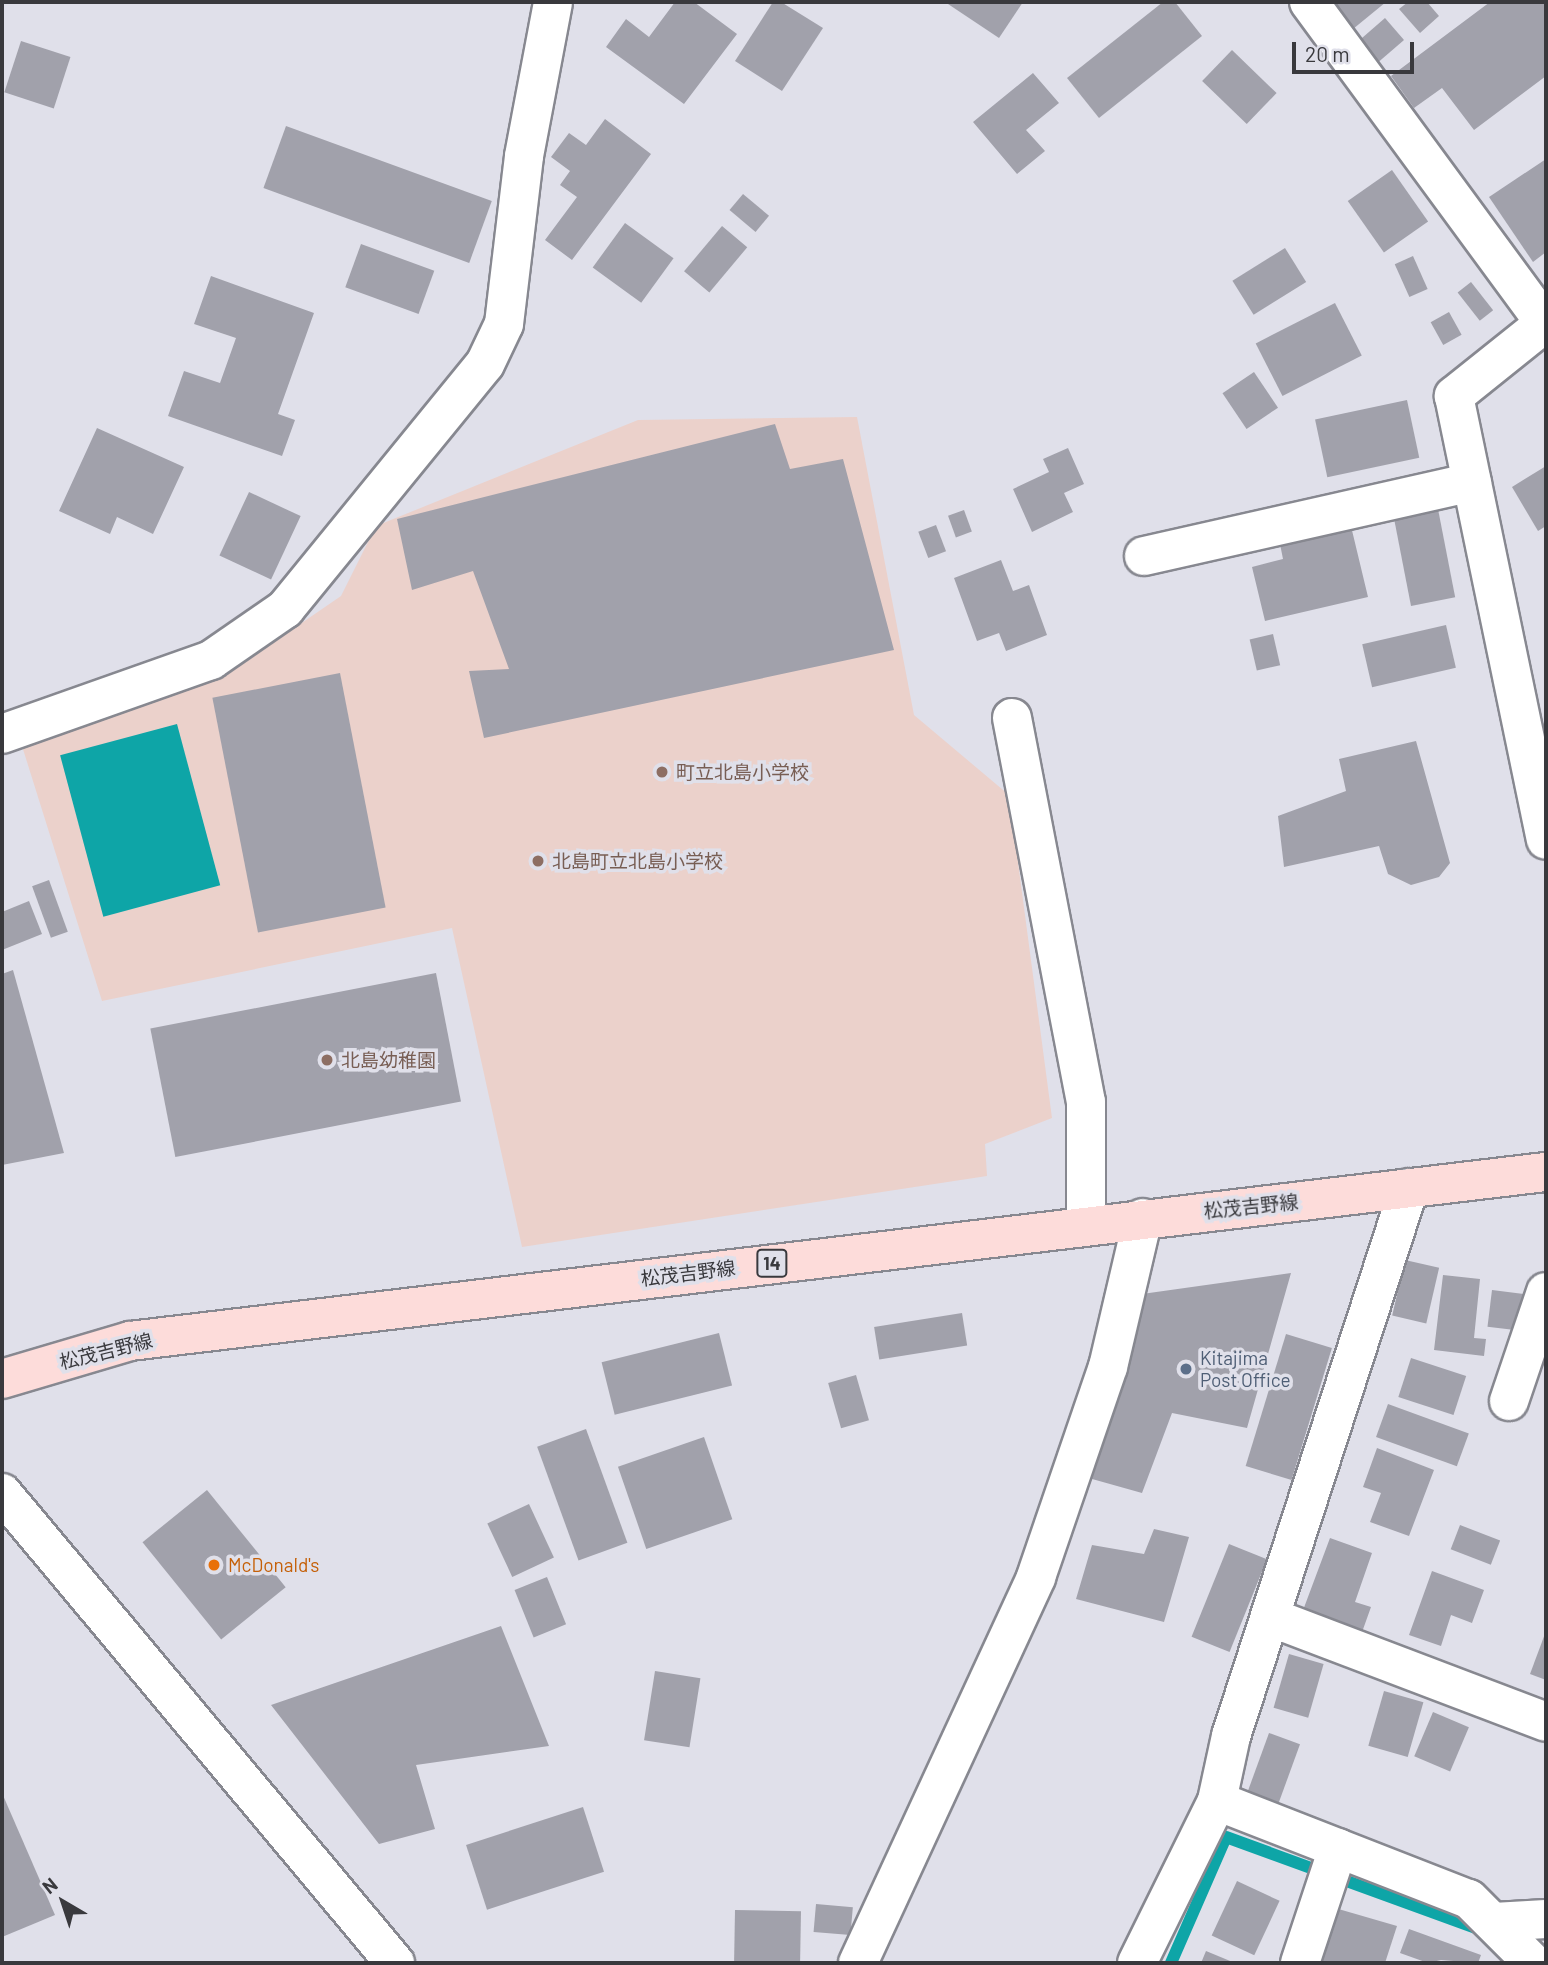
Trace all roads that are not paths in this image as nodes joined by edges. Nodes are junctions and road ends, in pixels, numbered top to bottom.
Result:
1 (545, 2) edge
2 (554, 2) edge
3 (1309, 2) edge
4 (1541, 308) edge
5 (1472, 482) junction
6 (1144, 556) dead end
7 (1012, 719) dead end
8 (2, 734) edge
9 (1546, 840) edge
10 (1546, 1172) edge
11 (1409, 1188) junction
12 (1143, 1218) junction
13 (1086, 1224) junction
14 (1546, 1292) edge
15 (2, 1379) edge
16 (1509, 1401) dead end
17 (2, 1493) edge
18 (1270, 1617) junction
19 (1546, 1722) edge
20 (1217, 1801) junction
21 (1338, 1848) junction
22 (1546, 1919) edge
23 (1494, 1922) junction
24 (395, 1963) edge
25 (858, 1963) edge
26 (1137, 1963) edge
27 (1300, 1963) edge
28 (1533, 1963) edge

1 - 2 street
2 - 8 street
3 - 4 street
4 - 5 street
5 - 6 street
5 - 9 street
7 - 13 street
10 - 11 main road, 松茂吉野線 / 14
11 - 12 main road, 松茂吉野線 / 14
11 - 18 street
12 - 13 main road, 松茂吉野線 / 14
12 - 25 street
13 - 15 main road, 松茂吉野線 / 14
14 - 16 street
17 - 24 street
18 - 19 street
18 - 20 street
20 - 21 street
20 - 26 street
21 - 23 street
21 - 27 street
22 - 23 street
23 - 28 street

